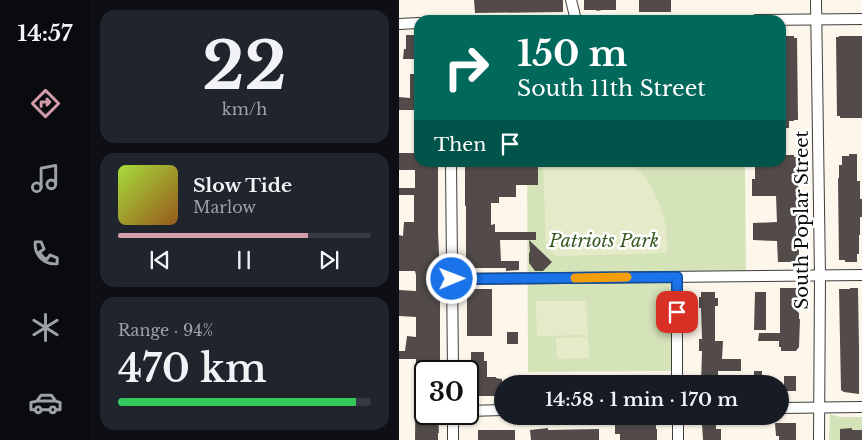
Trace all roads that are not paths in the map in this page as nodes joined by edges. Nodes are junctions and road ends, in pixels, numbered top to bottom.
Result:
1 (571, 0) edge
2 (816, 0) edge
3 (575, 15) edge
4 (816, 19) junction
5 (862, 19) edge
6 (786, 20) edge
7 (414, 23) edge
8 (399, 24) edge
9 (451, 167) edge
10 (862, 275) edge
11 (819, 276) junction
12 (677, 277) junction
13 (452, 279) junction
14 (453, 360) edge
15 (677, 375) edge
16 (862, 407) edge
17 (789, 408) edge
18 (819, 408) junction
19 (494, 410) edge
20 (479, 411) edge
21 (453, 425) edge
22 (678, 425) edge
23 (453, 440) edge
24 (678, 440) edge
25 (819, 440) edge

1 - 3 street
2 - 4 street, South Poplar Street
4 - 5 street
4 - 6 street
4 - 11 street, South Poplar Street
7 - 8 street
9 - 13 street
10 - 11 street
11 - 12 street
11 - 18 street, South Poplar Street
12 - 13 street
12 - 15 street
13 - 14 street
16 - 18 street
17 - 18 street
18 - 25 street, South Poplar Street
19 - 20 street
21 - 23 street
22 - 24 street

